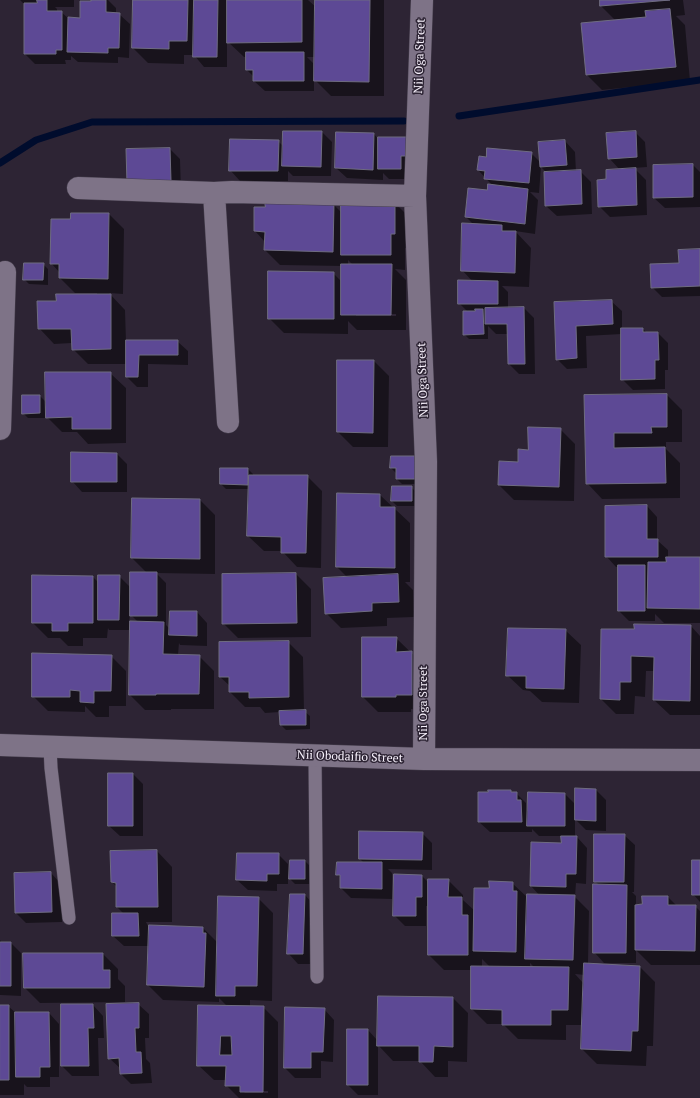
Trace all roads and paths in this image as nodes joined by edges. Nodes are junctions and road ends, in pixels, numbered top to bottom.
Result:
1 (422, 0) edge
2 (78, 188) dead end
3 (214, 193) junction
4 (415, 196) junction
5 (5, 272) dead end
6 (228, 422) dead end
7 (0, 429) edge
8 (0, 745) edge
9 (50, 747) junction
10 (315, 756) junction
11 (424, 759) junction
12 (700, 760) edge
13 (68, 918) dead end
14 (317, 977) dead end

1 - 4 street, Nii Oga Street
2 - 3 street
3 - 4 street
3 - 6 street
4 - 11 street, Nii Oga Street
5 - 7 street
8 - 9 street, Nii Obodaifio Street
9 - 10 street, Nii Obodaifio Street
9 - 13 lane
10 - 11 street, Nii Obodaifio Street
10 - 14 lane
11 - 12 street, Nii Obodaifio Street

